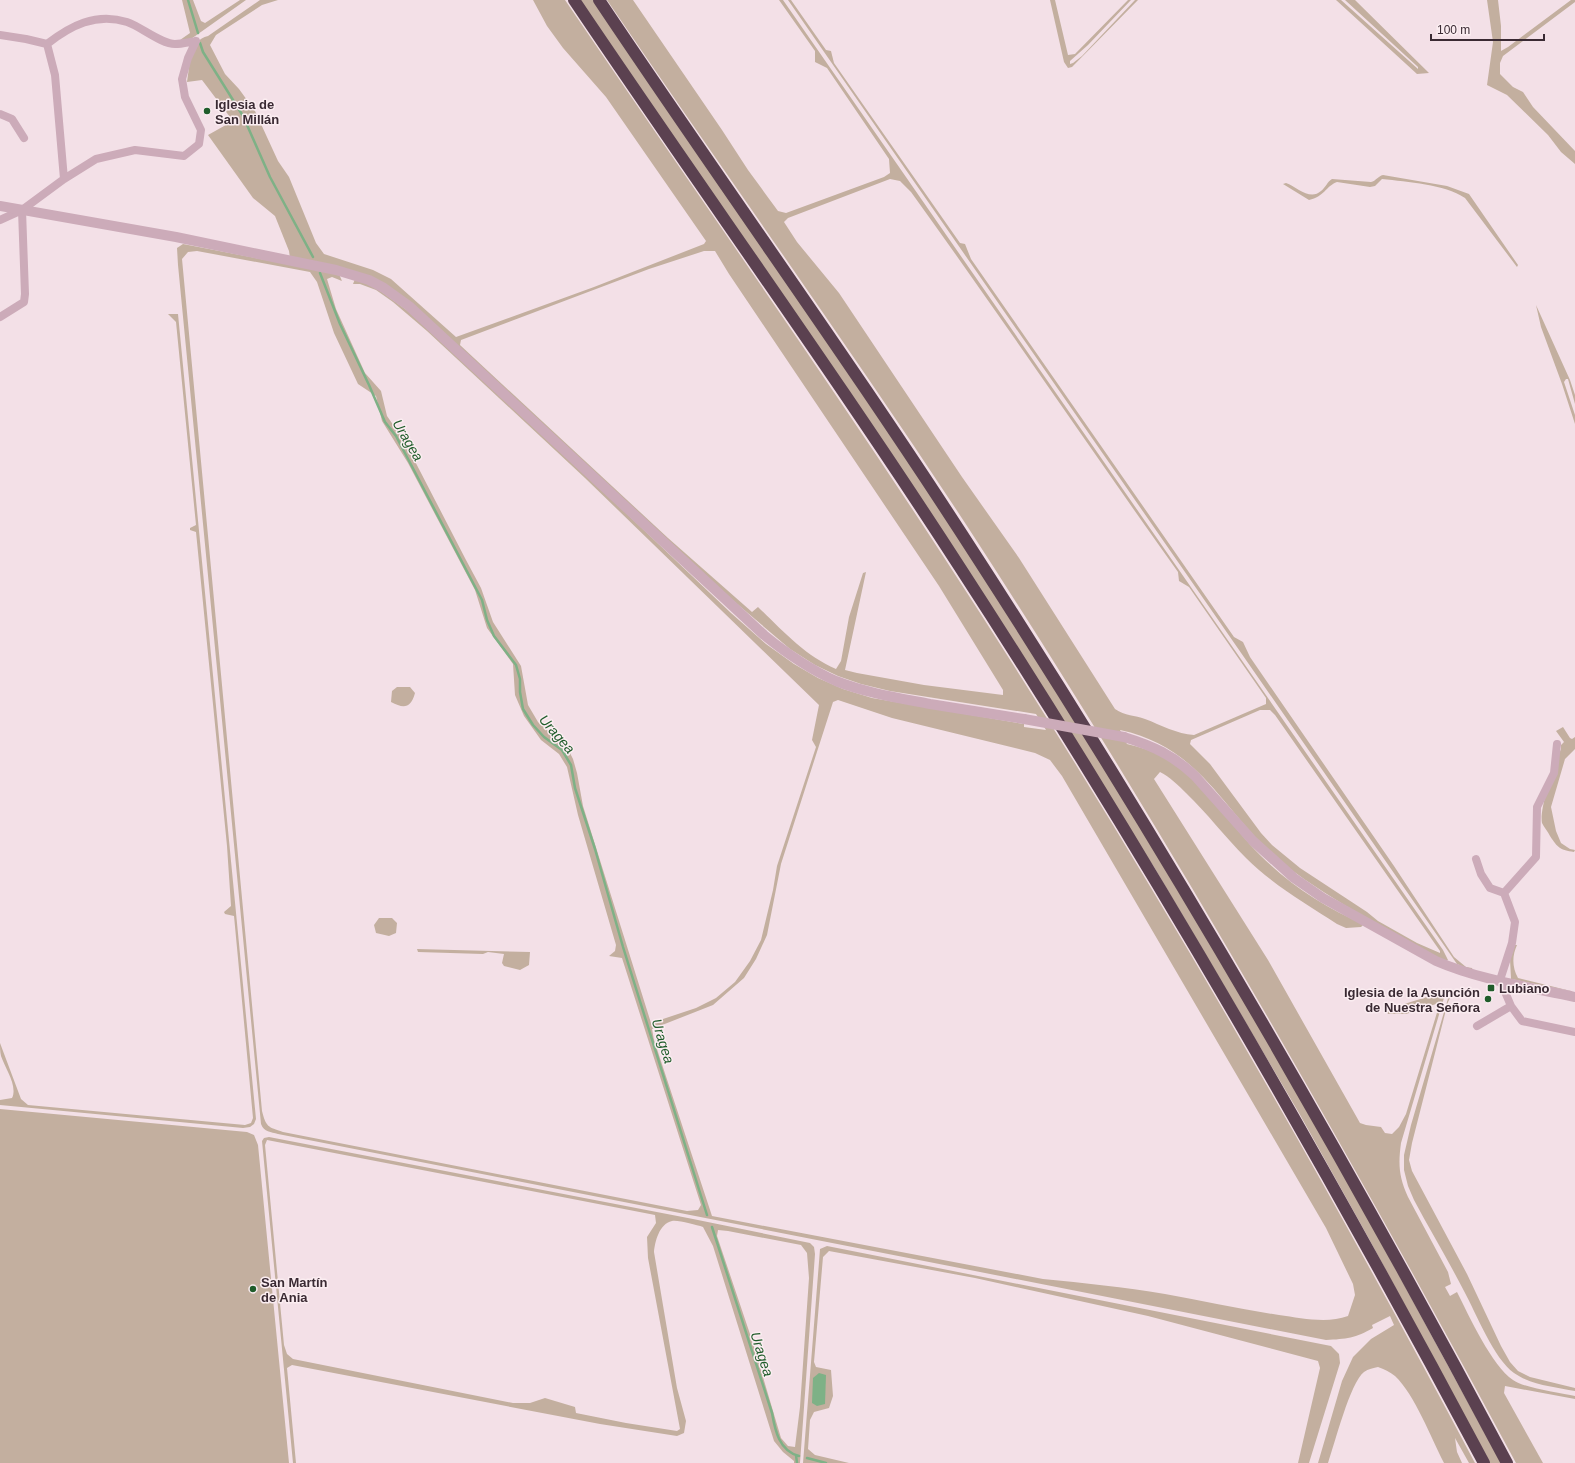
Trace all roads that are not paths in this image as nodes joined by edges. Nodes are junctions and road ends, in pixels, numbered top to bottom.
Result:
1 (574, 0) edge
2 (599, 0) edge
3 (0, 35) edge
4 (47, 44) junction
5 (0, 114) edge
6 (24, 138) dead end
7 (64, 179) junction
8 (0, 206) edge
9 (22, 210) junction
10 (0, 220) edge
11 (0, 317) edge
12 (1557, 744) dead end
13 (1476, 859) dead end
14 (1504, 893) junction
15 (1500, 980) junction
16 (1575, 997) edge
17 (1511, 1006) junction
18 (1477, 1026) dead end
19 (1575, 1032) edge
20 (1484, 1463) edge
21 (1507, 1463) edge

1 - 20 highway
2 - 21 highway
3 - 4 street
4 - 7 street
4 - 7 street
5 - 6 street
7 - 9 street
8 - 9 street
9 - 10 street
9 - 11 street
9 - 15 street, bridge
12 - 14 street
13 - 14 street
14 - 15 street
15 - 16 street
15 - 17 street
17 - 18 street
17 - 19 street

